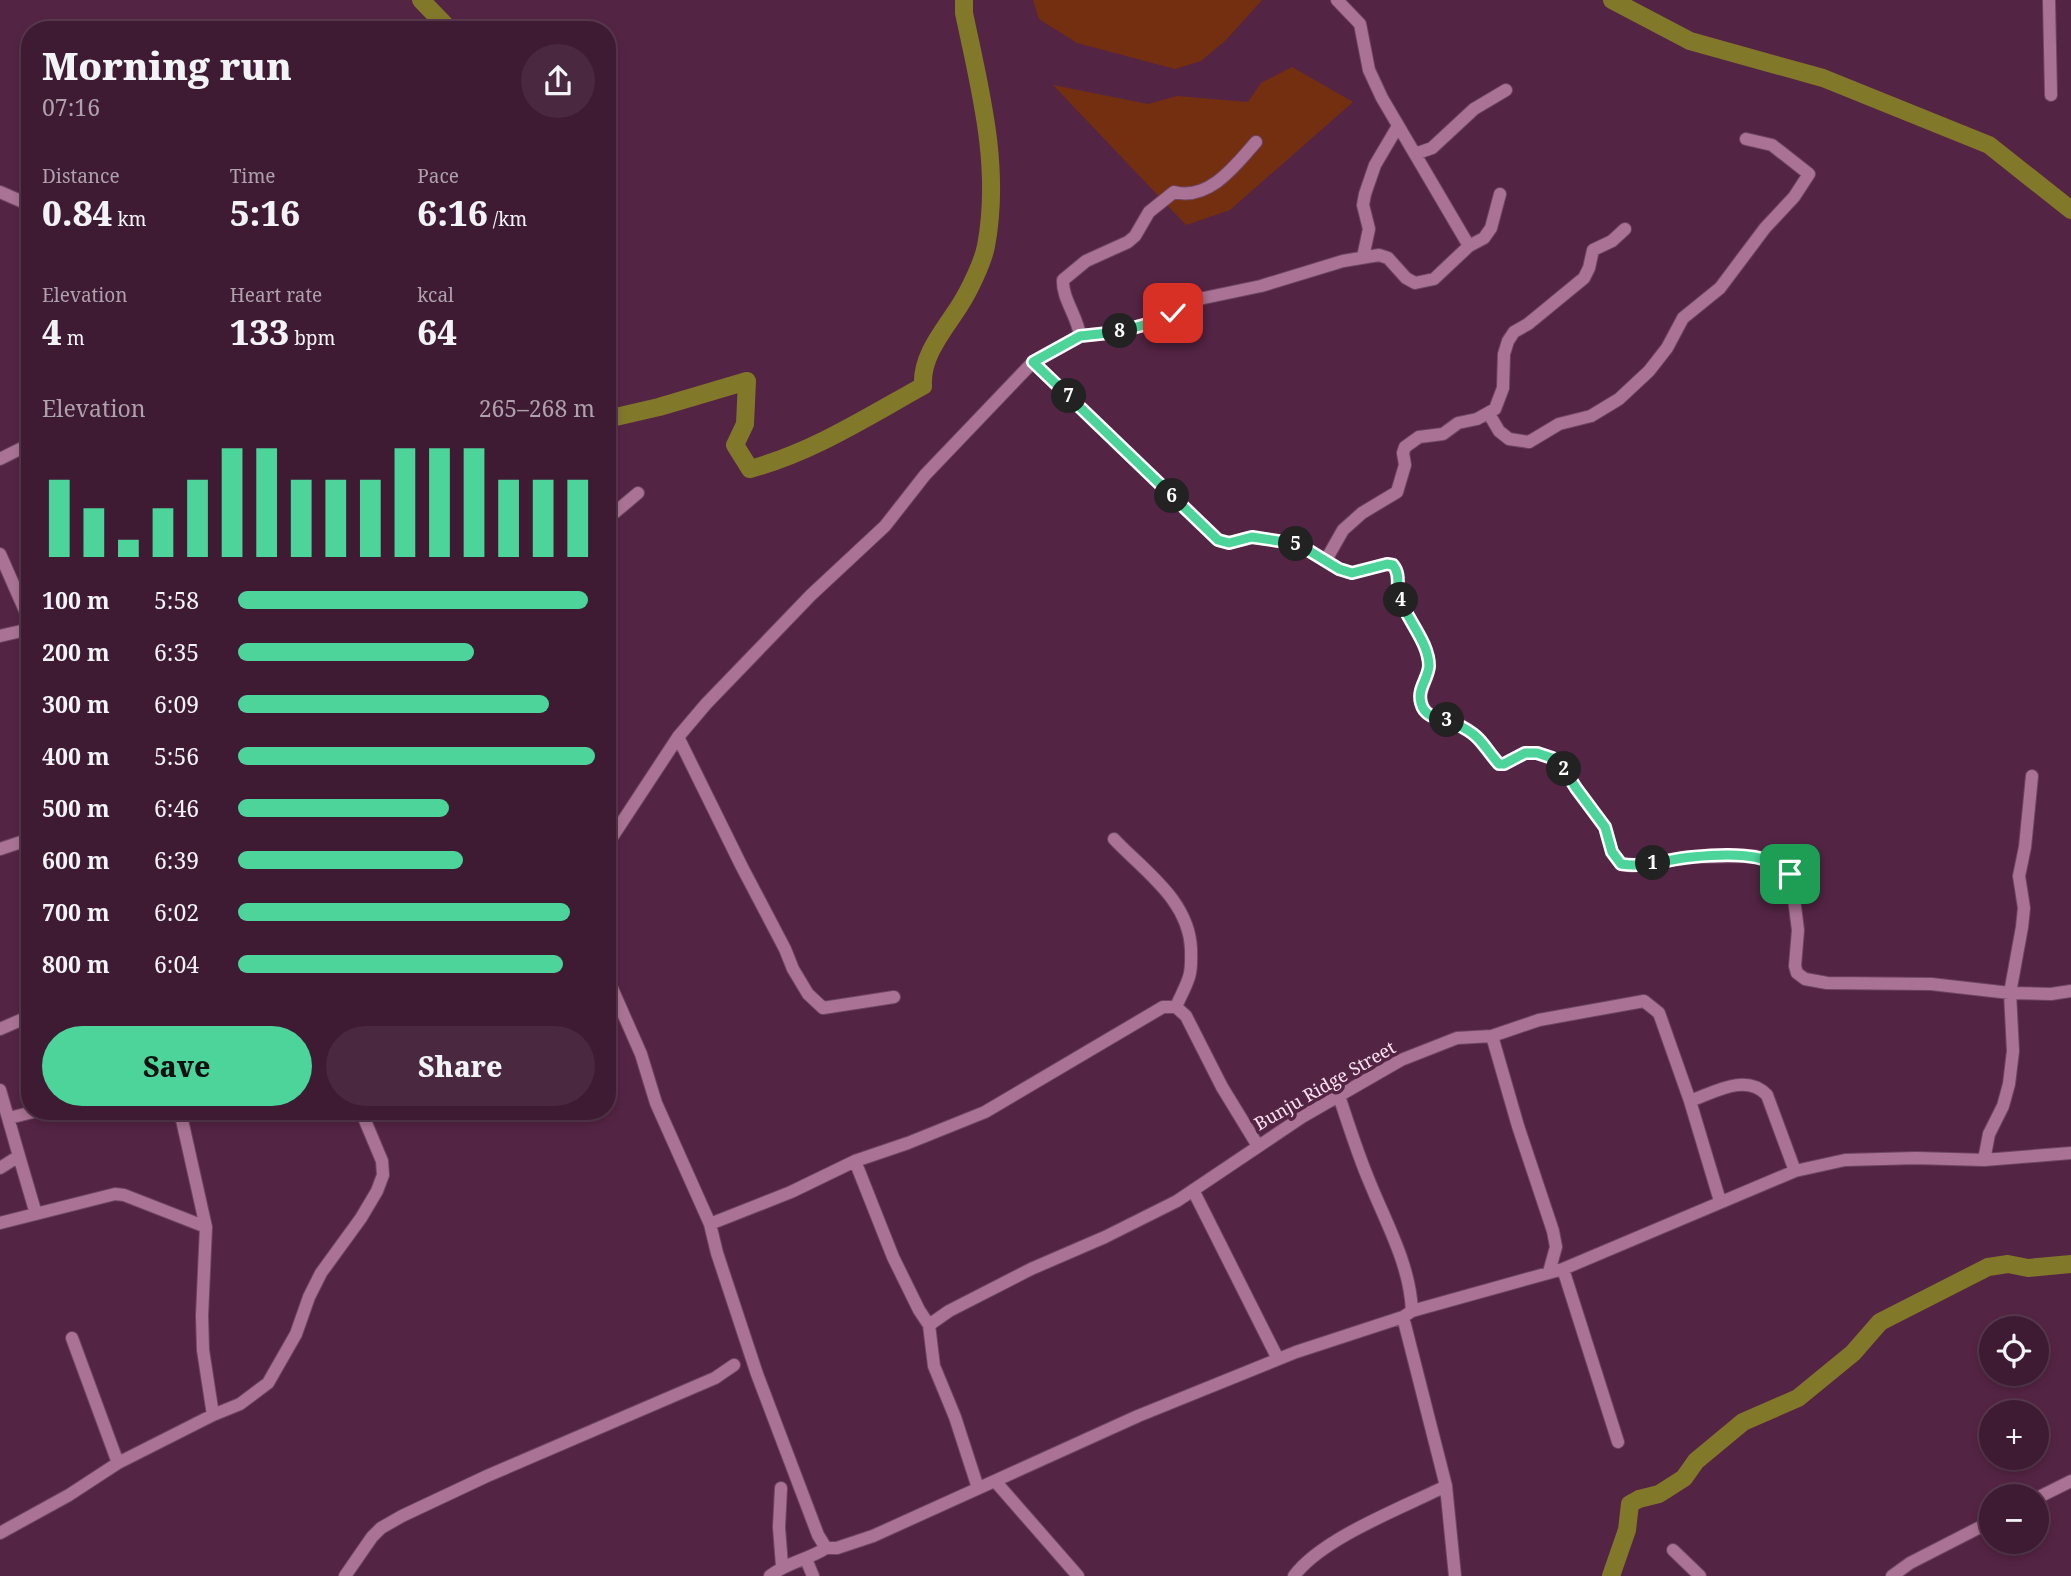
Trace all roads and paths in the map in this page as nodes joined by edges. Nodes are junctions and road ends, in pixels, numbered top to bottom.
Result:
1 (1337, 0) edge
2 (2049, 0) edge
3 (1506, 90) dead end
4 (2052, 95) dead end
5 (1398, 126) junction
6 (1745, 139) dead end
7 (1256, 142) dead end
8 (1415, 154) junction
9 (0, 192) edge
10 (1500, 194) dead end
11 (21, 201) edge
12 (1625, 229) dead end
13 (1469, 246) junction
14 (1363, 257) junction
15 (1080, 336) junction
16 (1033, 362) junction
17 (1489, 414) junction
18 (21, 448) edge
19 (0, 459) edge
20 (638, 494) dead end
21 (616, 509) edge
22 (0, 554) edge
23 (1326, 560) junction
24 (21, 602) edge
25 (21, 631) edge
26 (0, 636) edge
27 (678, 737) junction
28 (2032, 776) dead end
29 (616, 831) edge
30 (1114, 839) dead end
31 (21, 842) edge
32 (0, 849) edge
33 (2071, 991) edge
34 (2010, 993) junction
35 (616, 997) edge
36 (894, 997) dead end
37 (1176, 1007) junction
38 (21, 1020) edge
39 (0, 1029) edge
40 (1492, 1036) junction
41 (0, 1090) edge
42 (1339, 1096) junction
43 (1690, 1101) junction
44 (21, 1115) edge
45 (9, 1118) junction
46 (182, 1120) edge
47 (365, 1120) edge
48 (1258, 1146) junction
49 (2071, 1153) edge
50 (19, 1156) junction
51 (1984, 1160) junction
52 (855, 1161) junction
53 (0, 1168) edge
54 (1795, 1171) junction
55 (1193, 1191) junction
56 (1720, 1202) junction
57 (36, 1214) junction
58 (0, 1223) edge
59 (710, 1224) junction
60 (206, 1227) junction
61 (1563, 1269) junction
62 (1549, 1272) junction
63 (1407, 1314) junction
64 (929, 1325) junction
65 (72, 1338) dead end
66 (1278, 1359) junction
67 (734, 1365) dead end
68 (213, 1415) junction
69 (1618, 1442) dead end
70 (118, 1464) junction
71 (2071, 1480) edge
72 (995, 1481) junction
73 (1446, 1486) junction
74 (780, 1488) dead end
75 (978, 1488) junction
76 (2049, 1492) edge
77 (1979, 1528) edge
78 (0, 1533) edge
79 (826, 1548) junction
80 (1673, 1550) dead end
81 (806, 1559) junction
82 (782, 1566) junction
83 (345, 1576) edge
84 (770, 1576) edge
85 (813, 1576) edge
86 (1079, 1576) edge
87 (1285, 1576) edge
88 (1294, 1576) edge
89 (1455, 1576) edge
90 (1700, 1576) edge
91 (1892, 1576) edge

1 - 5 street
2 - 4 street
3 - 8 street
5 - 8 street
5 - 14 street
6 - 17 street
7 - 15 street
8 - 13 street
9 - 11 street
10 - 13 street
12 - 17 street
13 - 14 street
14 - 15 street
15 - 16 street
16 - 23 street
16 - 27 street
17 - 23 street
18 - 19 street
20 - 21 street
22 - 24 street
23 - 34 street
25 - 26 street
27 - 29 street
27 - 36 street
28 - 34 street
30 - 37 street
31 - 32 street
33 - 34 street
34 - 51 street
35 - 59 street
37 - 48 street
37 - 52 street
38 - 39 street
40 - 42 street, Bunju Ridge Street
40 - 43 street, Bunju Ridge Street
40 - 62 street
41 - 45 street
42 - 48 street, Bunju Ridge Street
42 - 63 street
43 - 54 street
43 - 56 street, Bunju Ridge Street
44 - 45 street
45 - 50 street
46 - 60 street
47 - 68 street
48 - 55 street, Bunju Ridge Street
49 - 51 street
50 - 53 street
50 - 57 street
51 - 54 street
52 - 59 street
52 - 64 street
54 - 56 street
55 - 64 street, Bunju Ridge Street
55 - 66 street
56 - 61 street
57 - 58 street
57 - 60 street
59 - 79 street
60 - 68 street
61 - 62 street
61 - 69 street
62 - 63 street
63 - 66 street
63 - 73 street
64 - 75 street
65 - 70 street
66 - 72 street
67 - 83 street
68 - 70 street
70 - 78 street
71 - 76 street
72 - 75 street
72 - 86 street
73 - 88 street
73 - 89 street
74 - 82 street
75 - 79 street
77 - 91 street
79 - 81 street
80 - 90 street
81 - 82 street
81 - 85 street
82 - 84 street
87 - 88 street

